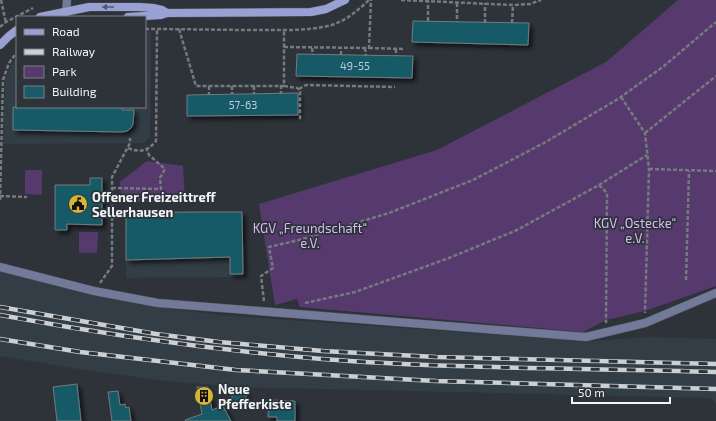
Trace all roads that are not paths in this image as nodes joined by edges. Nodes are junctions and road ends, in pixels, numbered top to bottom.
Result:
1 (67, 0) edge
2 (345, 0) edge
3 (147, 12) junction
4 (70, 15) edge
5 (43, 16) edge
6 (132, 16) edge
7 (16, 31) edge
8 (0, 45) edge
9 (0, 267) edge
10 (99, 284) road end
11 (94, 291) junction
12 (716, 293) edge

1 - 4 street
2 - 3 street
3 -> 4 street
3 - 6 street
4 - 5 street
7 - 8 street
9 - 11 street
10 - 11 street
11 - 12 street

